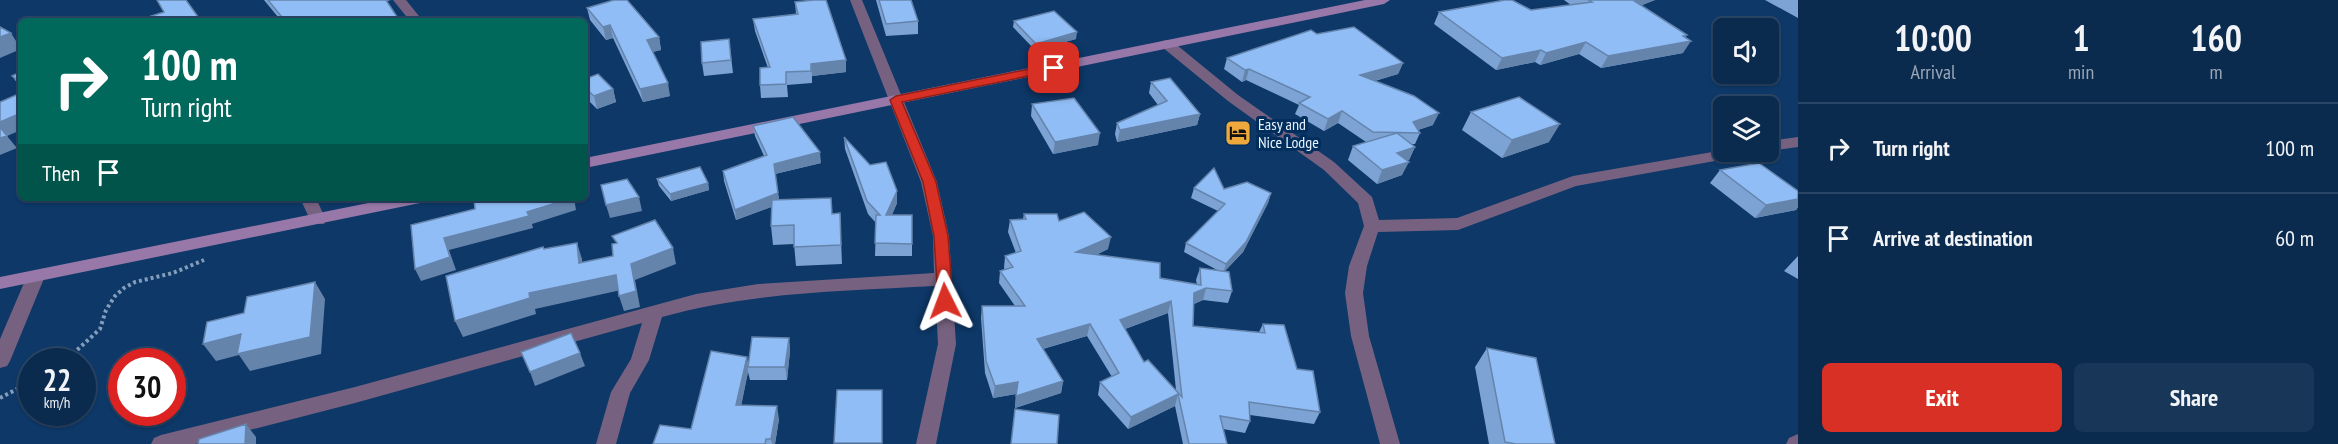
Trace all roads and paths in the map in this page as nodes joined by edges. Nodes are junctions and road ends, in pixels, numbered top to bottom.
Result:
1 (399, 0) edge
2 (856, 0) edge
3 (1384, 0) edge
4 (414, 18) edge
5 (1167, 44) junction
6 (896, 100) junction
7 (1798, 142) edge
8 (1779, 145) edge
9 (1713, 156) edge
10 (588, 163) edge
11 (309, 201) edge
12 (406, 201) edge
13 (318, 220) junction
14 (1372, 226) junction
15 (207, 258) dead end
16 (36, 276) junction
17 (945, 279) junction
18 (0, 283) edge
19 (655, 311) junction
20 (79, 348) edge
21 (0, 361) edge
22 (18, 388) edge
23 (0, 398) edge
24 (161, 444) edge
25 (606, 444) edge
26 (926, 444) edge
27 (1390, 444) edge

1 - 4 street
2 - 6 street
3 - 5 main road
5 - 6 main road
5 - 14 street
6 - 10 main road
6 - 17 street
7 - 8 street
9 - 14 street
11 - 13 street
12 - 13 main road
13 - 16 main road
14 - 27 street
15 - 20 path
16 - 18 main road
16 - 21 street
17 - 19 street
17 - 26 street
19 - 24 street
19 - 25 street
22 - 23 path

